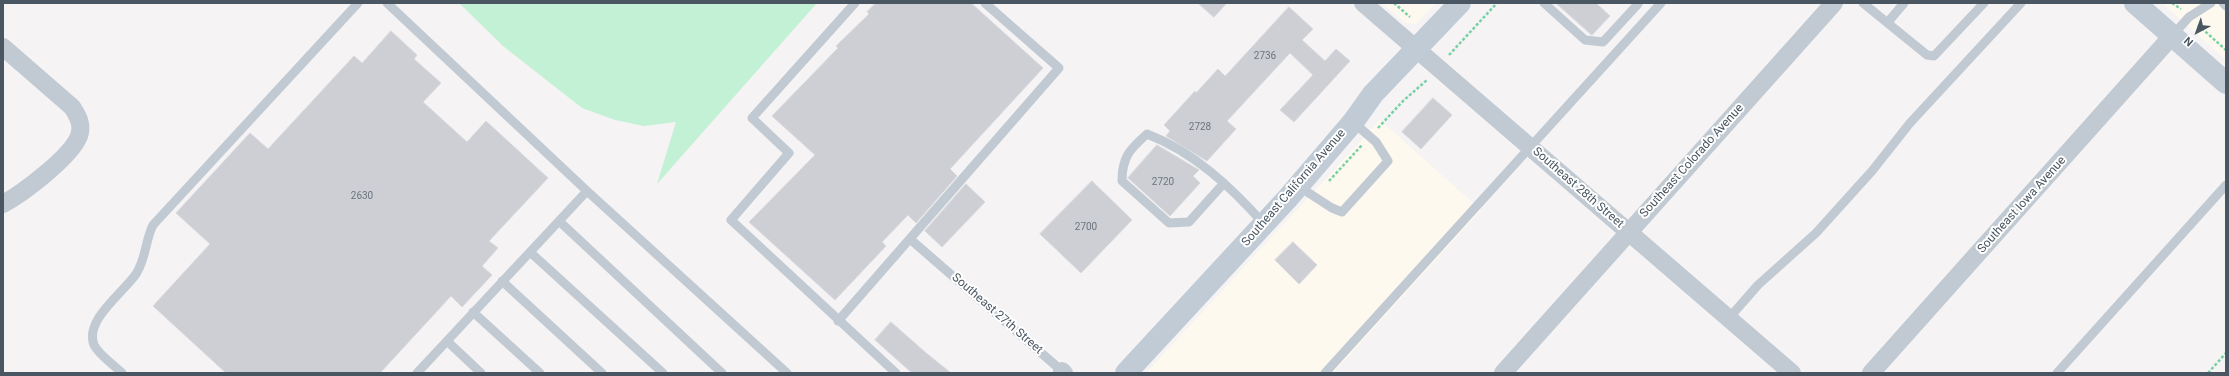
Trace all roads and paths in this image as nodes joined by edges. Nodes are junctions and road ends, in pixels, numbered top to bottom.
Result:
1 (358, 3) edge
2 (387, 3) edge
3 (855, 3) edge
4 (985, 3) edge
5 (1363, 3) edge
6 (1394, 3) edge
7 (1460, 3) edge
8 (1544, 3) edge
9 (1661, 3) edge
10 (1834, 3) edge
11 (1863, 3) edge
12 (1904, 3) edge
13 (1984, 3) edge
14 (2021, 3) edge
15 (2135, 3) edge
16 (2211, 3) edge
17 (2222, 3) edge
18 (1638, 4) edge
19 (2226, 6) edge
20 (1410, 17) dead end
21 (1888, 22) junction
22 (2172, 36) junction
23 (3, 47) edge
24 (1416, 49) junction
25 (2226, 84) edge
26 (1353, 122) junction
27 (1532, 148) junction
28 (1224, 183) junction
29 (2226, 185) edge
30 (1298, 186) junction
31 (587, 191) junction
32 (3, 204) edge
33 (559, 221) junction
34 (1264, 224) junction
35 (1629, 231) junction
36 (910, 239) junction
37 (530, 252) junction
38 (502, 281) junction
39 (474, 312) junction
40 (1729, 318) junction
41 (838, 321) junction
42 (447, 341) junction
43 (2226, 353) edge
44 (419, 372) edge
45 (785, 372) edge
46 (1062, 372) edge
47 (1129, 372) edge
48 (122, 373) edge
49 (481, 373) edge
50 (540, 373) edge
51 (602, 373) edge
52 (663, 373) edge
53 (722, 373) edge
54 (896, 373) edge
55 (1325, 373) edge
56 (1503, 373) edge
57 (1792, 373) edge
58 (1870, 373) edge
59 (2057, 373) edge
60 (2208, 373) edge

1 - 48 lane
2 - 31 lane
3 - 41 lane
4 - 36 lane
5 - 24 street, Southeast 28th Street
6 - 20 path
7 - 24 main road, Southeast California Avenue
8 - 18 lane
9 - 27 lane
10 - 35 street, Southeast Colorado Avenue
11 - 21 lane
12 - 21 lane
13 - 21 lane
14 - 40 lane
15 - 22 main road
16 - 22 lane
17 - 19 lane
22 - 25 main road
22 - 58 street, Southeast Iowa Avenue
23 - 32 street
24 - 26 main road, Southeast California Avenue
24 - 27 street, Southeast 28th Street
26 - 30 main road, Southeast California Avenue
26 - 30 lane
27 - 35 street, Southeast 28th Street
27 - 55 lane
28 - 28 lane
28 - 34 lane
29 - 59 lane
30 - 34 main road, Southeast California Avenue
31 - 33 lane
31 - 45 lane
33 - 37 lane
33 - 53 lane
34 - 47 main road, Southeast California Avenue
35 - 40 street, Southeast 28th Street
35 - 56 street, Southeast Colorado Avenue
36 - 41 lane
36 - 46 lane, Southeast 27th Street
37 - 38 lane
37 - 52 lane
38 - 39 lane
38 - 51 lane
39 - 42 lane
39 - 50 lane
40 - 57 street, Southeast 28th Street
41 - 54 lane
42 - 44 lane
42 - 49 lane
43 - 60 path

